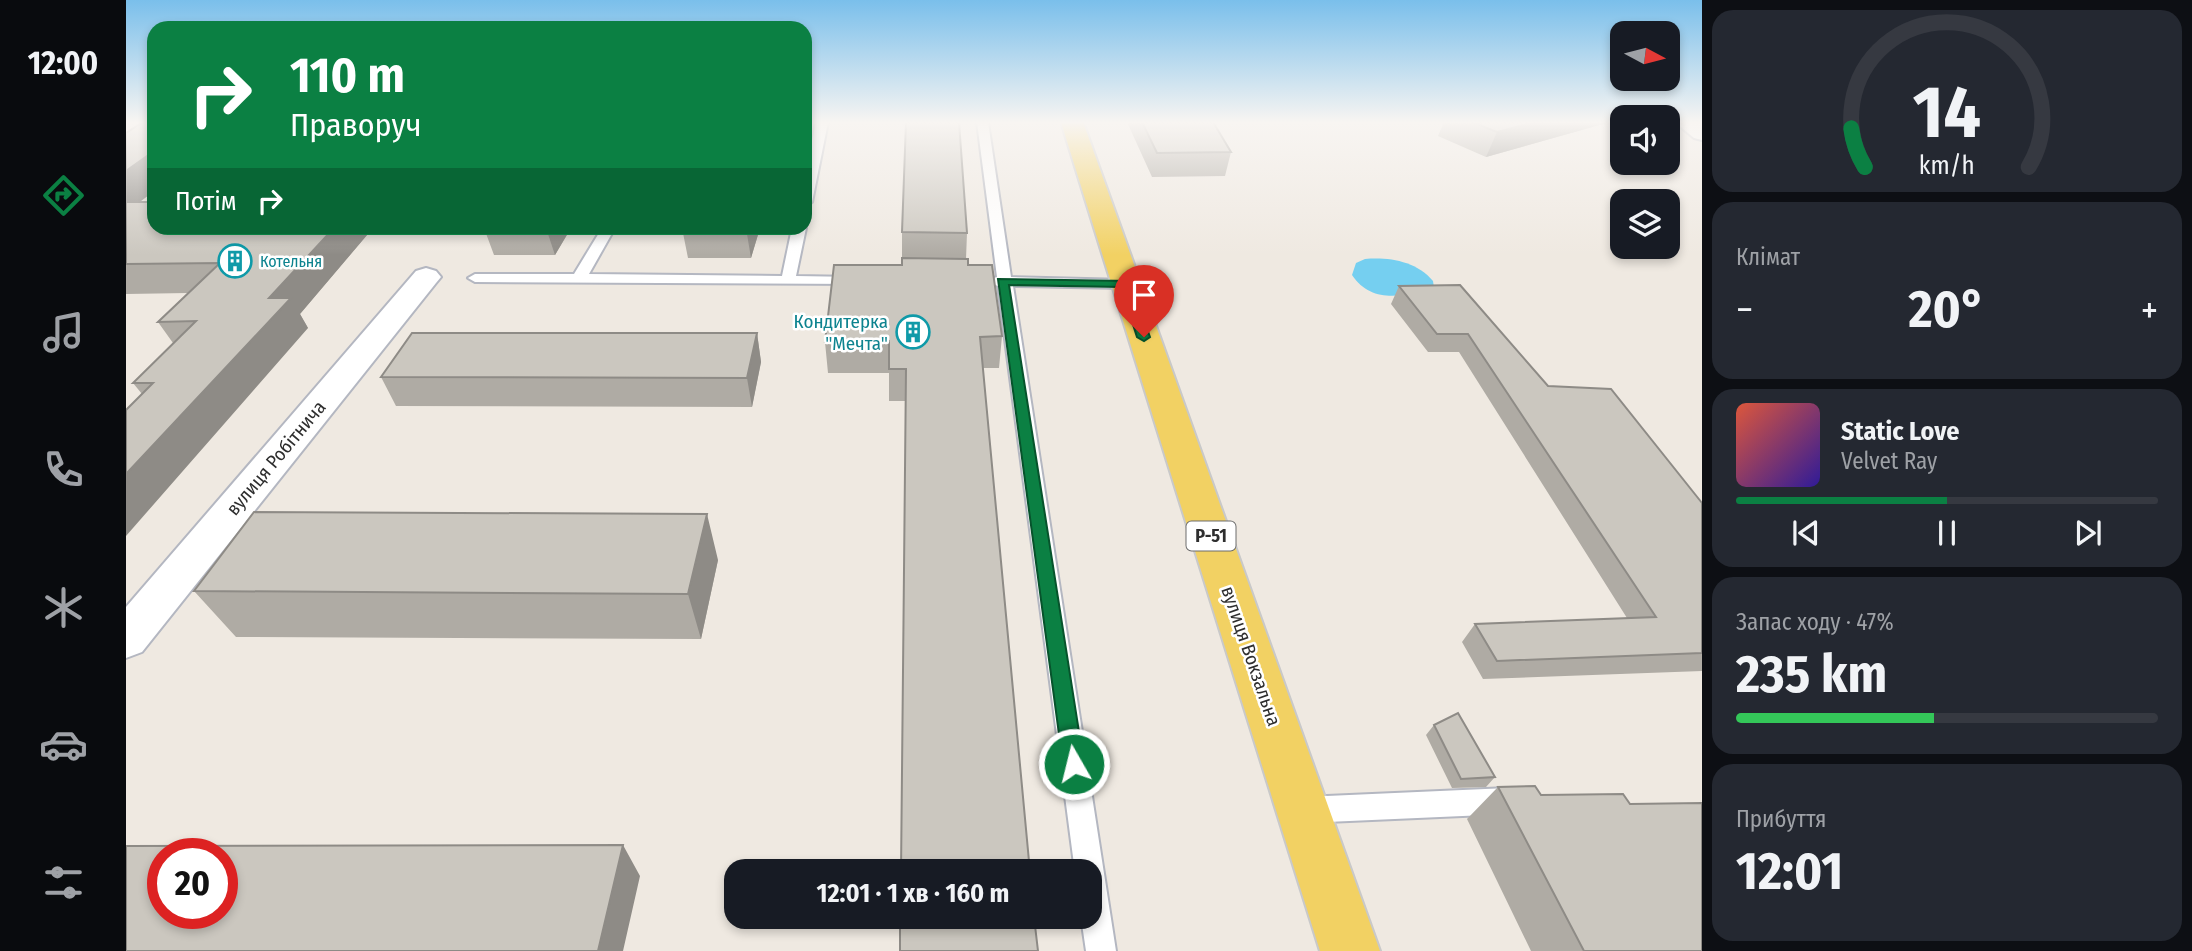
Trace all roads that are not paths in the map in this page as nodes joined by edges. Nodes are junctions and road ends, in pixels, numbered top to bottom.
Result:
1 (988, 166) edge
2 (1087, 166) edge
3 (604, 235) edge
4 (798, 235) edge
5 (426, 277) dead end
6 (475, 278) dead end
7 (579, 279) junction
8 (788, 281) junction
9 (869, 281) edge
10 (976, 281) edge
11 (1003, 281) junction
12 (1126, 284) junction
13 (126, 639) edge
14 (1527, 801) edge
15 (1303, 810) junction
16 (1087, 859) edge
17 (1098, 929) edge
18 (1101, 951) edge
19 (1350, 951) edge

1 - 11 lane
2 - 12 main road, вулиця Вокзальна / Р-51
3 - 7 lane
4 - 8 lane
5 - 13 street, вулиця Робітнича
6 - 7 lane
7 - 8 lane
8 - 9 lane
10 - 11 lane
11 - 12 lane
11 - 16 lane
12 - 15 main road, вулиця Вокзальна / Р-51
14 - 15 lane
15 - 19 main road, вулиця Вокзальна / Р-51
17 - 18 lane

